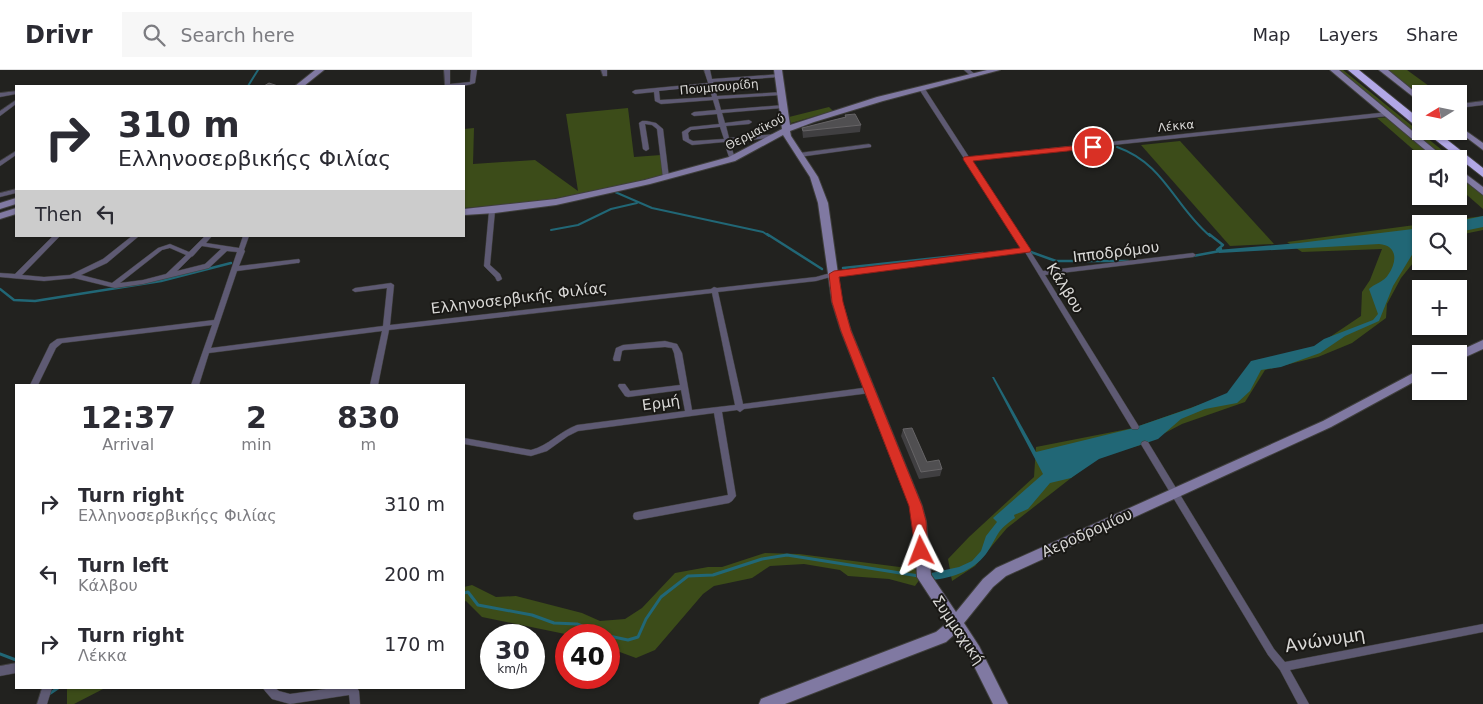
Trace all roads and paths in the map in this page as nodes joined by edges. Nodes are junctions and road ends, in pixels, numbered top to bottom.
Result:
1 (320, 70) edge
2 (329, 70) edge
3 (447, 70) edge
4 (474, 70) edge
5 (708, 70) edge
6 (967, 70) edge
7 (996, 70) edge
8 (1334, 70) edge
9 (1353, 70) edge
10 (1366, 70) edge
11 (1383, 70) edge
12 (779, 73) edge
13 (974, 76) junction
14 (711, 82) junction
15 (301, 85) edge
16 (310, 85) edge
17 (446, 85) edge
18 (455, 85) edge
19 (656, 89) junction
20 (922, 89) junction
21 (634, 92) dead end
22 (15, 93) edge
23 (781, 93) junction
24 (1412, 94) edge
25 (0, 95) edge
26 (715, 97) junction
27 (15, 103) edge
28 (1483, 104) edge
29 (1468, 105) edge
30 (782, 106) junction
31 (1412, 107) edge
32 (719, 111) junction
33 (0, 114) edge
34 (694, 114) dead end
35 (1388, 114) junction
36 (1412, 118) edge
37 (749, 122) dead end
38 (723, 125) junction
39 (786, 131) junction
40 (1468, 135) edge
41 (776, 136) junction
42 (1440, 140) edge
43 (1454, 140) edge
44 (727, 141) junction
45 (870, 146) dead end
46 (1483, 147) edge
47 (646, 149) dead end
48 (1431, 150) edge
49 (15, 154) edge
50 (799, 155) junction
51 (732, 159) junction
52 (967, 159) junction
53 (2, 160) edge
54 (1483, 163) edge
55 (1483, 174) edge
56 (666, 178) junction
57 (1467, 179) edge
58 (15, 190) edge
59 (1483, 192) edge
60 (0, 196) edge
61 (15, 201) edge
62 (0, 206) edge
63 (15, 211) edge
64 (492, 211) junction
65 (465, 212) edge
66 (0, 216) edge
67 (56, 237) edge
68 (135, 237) edge
69 (208, 237) edge
70 (246, 237) edge
71 (201, 244) junction
72 (226, 248) junction
73 (1026, 250) junction
74 (242, 251) junction
75 (191, 255) junction
76 (1193, 255) dead end
77 (297, 261) dead end
78 (234, 270) junction
79 (1041, 273) junction
80 (834, 274) junction
81 (0, 275) edge
82 (18, 275) junction
83 (75, 276) junction
84 (168, 276) junction
85 (499, 279) dead end
86 (112, 286) junction
87 (714, 289) junction
88 (355, 290) dead end
89 (216, 322) junction
90 (386, 328) junction
91 (1483, 344) edge
92 (207, 351) junction
93 (1467, 352) edge
94 (617, 359) dead end
95 (1412, 378) edge
96 (34, 384) edge
97 (195, 384) edge
98 (374, 384) edge
99 (622, 386) dead end
100 (683, 387) junction
101 (870, 390) junction
102 (740, 409) junction
103 (688, 412) junction
104 (718, 412) junction
105 (1135, 427) dead end
106 (465, 441) edge
107 (1145, 444) dead end
108 (1175, 494) junction
109 (637, 516) dead end
110 (956, 624) junction
111 (1483, 628) edge
112 (1283, 666) junction
113 (15, 668) edge
114 (0, 671) edge
115 (47, 689) edge
116 (269, 689) edge
117 (42, 704) edge
118 (355, 704) edge
119 (766, 704) edge
120 (1002, 704) edge
121 (1304, 704) edge

1 - 15 street
2 - 16 street
3 - 17 street
4 - 18 street
5 - 14 street
6 - 13 street
7 - 13 street, Θερμαϊκού
8 - 35 street
9 - 36 highway
10 - 31 highway
11 - 24 street
12 - 14 street
12 - 23 street, Συμμαχική
13 - 20 street, Θερμαϊκού
14 - 19 street
14 - 26 street
19 - 21 street
19 - 26 street, Πουμπουρίδη
20 - 39 street, Θερμαϊκού
20 - 52 street, Κάλβου
22 - 25 street
23 - 26 street, Πουμπουρίδη
23 - 30 street, Συμμαχική
26 - 32 street
27 - 33 street
28 - 29 street
30 - 32 street
30 - 39 street, Συμμαχική
32 - 34 street
32 - 38 street
35 - 48 street
35 - 52 street, Λέκκα
37 - 38 street
38 - 44 street
38 - 44 street
39 - 41 street, Θερμαϊκού
39 - 50 street, Συμμαχική
40 - 46 street
41 - 44 street
41 - 51 street, Θερμαϊκού
42 - 55 highway
43 - 54 highway
44 - 51 street
45 - 50 street
47 - 56 street
49 - 53 street
50 - 80 street, Συμμαχική
51 - 56 street, Θερμαϊκού
52 - 73 street, Κάλβου
56 - 64 street, Θερμαϊκού
57 - 59 street
58 - 60 street
61 - 62 street
63 - 66 street
64 - 65 street, Θερμαϊκού
64 - 85 street
67 - 82 street
68 - 83 street
69 - 71 street
70 - 74 street
71 - 72 street
71 - 75 street
72 - 74 street
72 - 84 street
73 - 79 street, Κάλβου
73 - 80 street, Ελληνοσερβικής Φιλίας
74 - 78 street
75 - 84 street
75 - 86 street
76 - 79 street, Ιπποδρόμου
77 - 78 street
78 - 89 street
79 - 105 street, Κάλβου
80 - 87 street, Ελληνοσερβικής Φιλίας
80 - 101 street, Συμμαχική
81 - 82 street
82 - 83 street
83 - 86 street
84 - 86 street
87 - 90 street, Ελληνοσερβικής Φιλίας
87 - 102 street
88 - 90 street
89 - 92 street
89 - 96 street
90 - 92 street, Ελληνοσερβικής Φιλίας
90 - 98 street
91 - 93 street
92 - 97 street
94 - 100 street
95 - 108 street, Αεροδρομίου
99 - 100 street
100 - 103 street
101 - 102 street, Ερμή
101 - 110 street, Συμμαχική
102 - 104 street, Ερμή
103 - 104 street, Ερμή
103 - 106 street, Ερμή
104 - 109 street
107 - 108 street, Ανώνυμη
108 - 110 street, Αεροδρομίου
108 - 112 street, Ανώνυμη
110 - 119 street, Αεροδρομίου
110 - 120 street, Συμμαχική
111 - 112 street, Ανώνυμη
112 - 121 street
113 - 114 street
115 - 117 street
116 - 118 street

